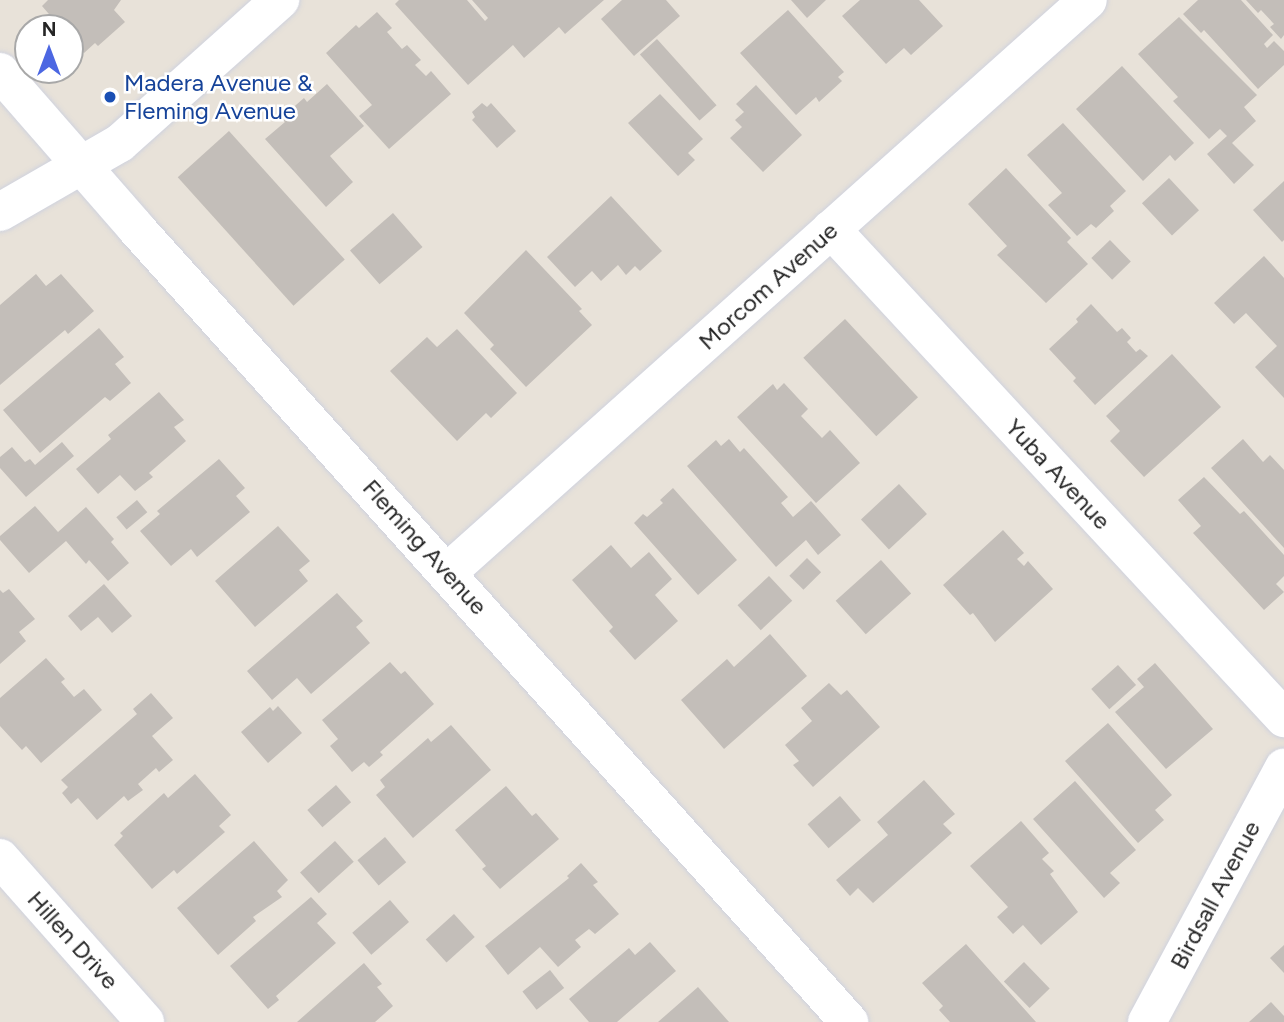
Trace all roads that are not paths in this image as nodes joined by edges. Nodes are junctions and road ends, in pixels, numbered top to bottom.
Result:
1 (280, 0) edge
2 (1088, 0) edge
3 (0, 72) edge
4 (81, 164) junction
5 (0, 212) edge
6 (831, 229) junction
7 (448, 572) junction
8 (1284, 718) edge
9 (1284, 768) edge
10 (0, 858) edge
11 (145, 1022) edge
12 (849, 1022) edge
13 (1147, 1022) edge

1 - 4 street
2 - 6 street, Morcom Avenue
3 - 4 street, Fleming Avenue
4 - 5 street
4 - 7 street, Fleming Avenue
6 - 7 street, Morcom Avenue
6 - 8 street, Yuba Avenue
7 - 12 street, Fleming Avenue
9 - 13 street, Birdsall Avenue
10 - 11 street, Hillen Drive

